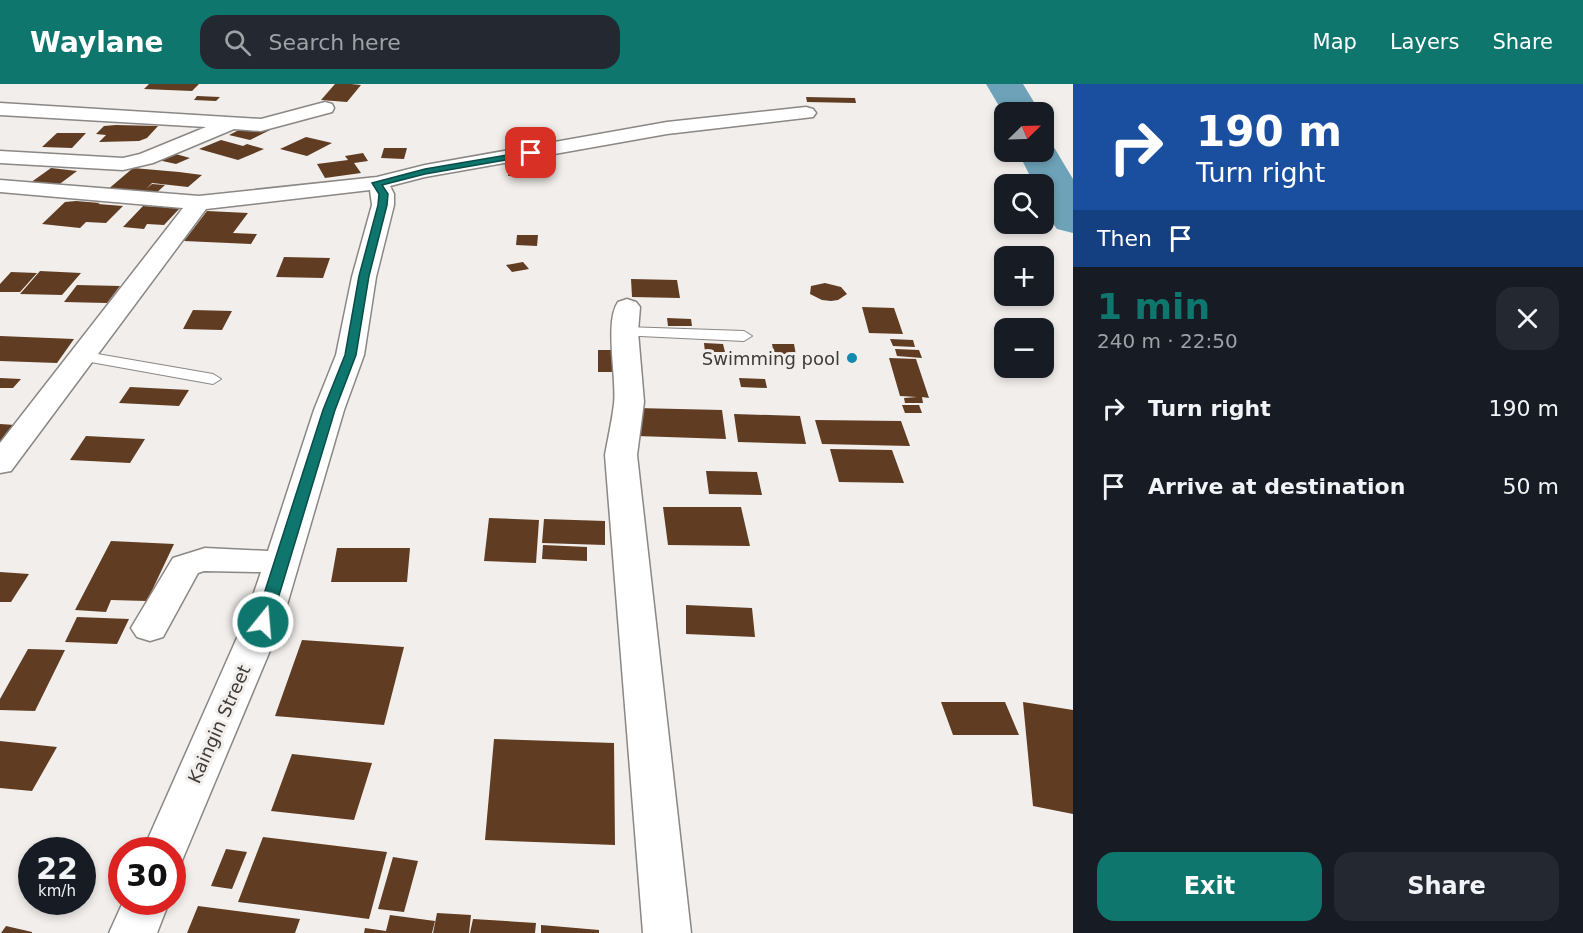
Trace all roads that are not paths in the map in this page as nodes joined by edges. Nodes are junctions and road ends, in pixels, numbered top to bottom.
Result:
1 (325, 108) dead end
2 (0, 109) edge
3 (806, 113) dead end
4 (232, 123) junction
5 (0, 157) edge
6 (377, 183) junction
7 (0, 186) edge
8 (199, 203) junction
9 (626, 320) joint
10 (744, 336) dead end
11 (80, 356) junction
12 (213, 379) dead end
13 (0, 464) edge
14 (281, 563) junction
15 (150, 628) dead end
16 (171, 837) edge
17 (141, 915) edge
18 (134, 933) edge
19 (667, 933) edge

1 - 4 street
2 - 4 street
3 - 6 street
4 - 5 street
6 - 8 street
6 - 14 street, Kaingin Street
7 - 8 street
8 - 11 street
9 - 10 lane
9 - 19 street
11 - 12 lane
11 - 13 street
14 - 15 street
14 - 16 street, Kaingin Street
17 - 18 street

